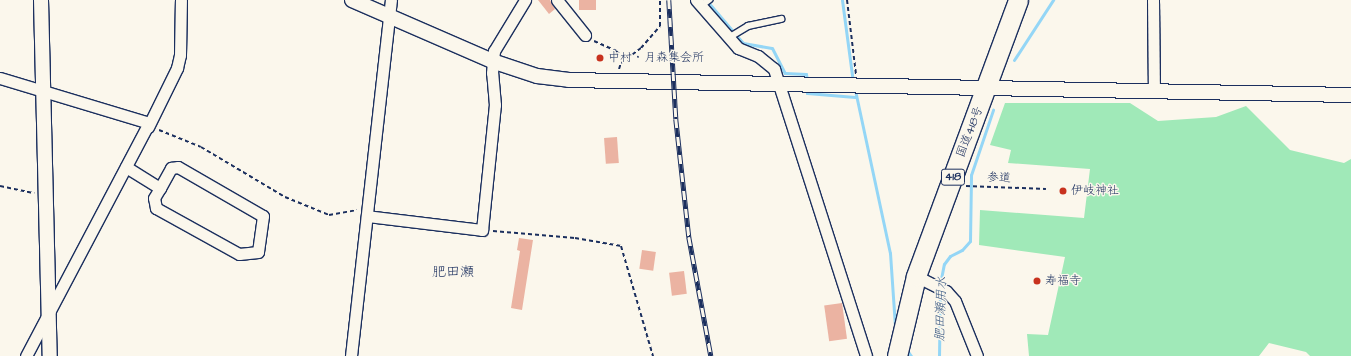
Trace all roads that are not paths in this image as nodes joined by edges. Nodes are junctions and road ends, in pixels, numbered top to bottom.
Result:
1 (41, 0) edge
2 (181, 0) edge
3 (352, 0) edge
4 (391, 0) edge
5 (525, 0) edge
6 (557, 0) edge
7 (1018, 0) edge
8 (1153, 0) edge
9 (702, 2) edge
10 (389, 15) junction
11 (781, 19) dead end
12 (586, 35) road end
13 (730, 37) junction
14 (492, 61) junction
15 (0, 78) edge
16 (780, 84) junction
17 (987, 88) junction
18 (45, 92) junction
19 (1154, 92) junction
20 (1351, 95) edge
21 (149, 125) junction
22 (126, 168) junction
23 (160, 188) junction
24 (367, 216) junction
25 (916, 276) junction
26 (49, 310) junction
27 (26, 356) edge
28 (50, 356) edge
29 (351, 356) edge
30 (866, 356) edge
31 (897, 356) edge
32 (977, 356) edge

1 - 18 street
2 - 21 street
3 - 10 street
4 - 10 street
5 - 14 street
6 - 12 street
7 - 17 highway, 国道418号 / 418
8 - 19 street
9 - 13 street
10 - 14 street
10 - 24 street
11 - 13 lane
13 - 16 street
14 - 16 street
14 - 24 street
15 - 18 street
16 - 17 street
16 - 30 street
17 - 19 street
17 - 25 highway, 国道418号 / 418
18 - 21 street
18 - 26 street
19 - 20 street
21 - 22 street
22 - 23 street
22 - 26 street
23 - 23 street
24 - 29 street
25 - 31 highway, 国道418号 / 418
25 - 32 street
26 - 27 street
26 - 28 street

